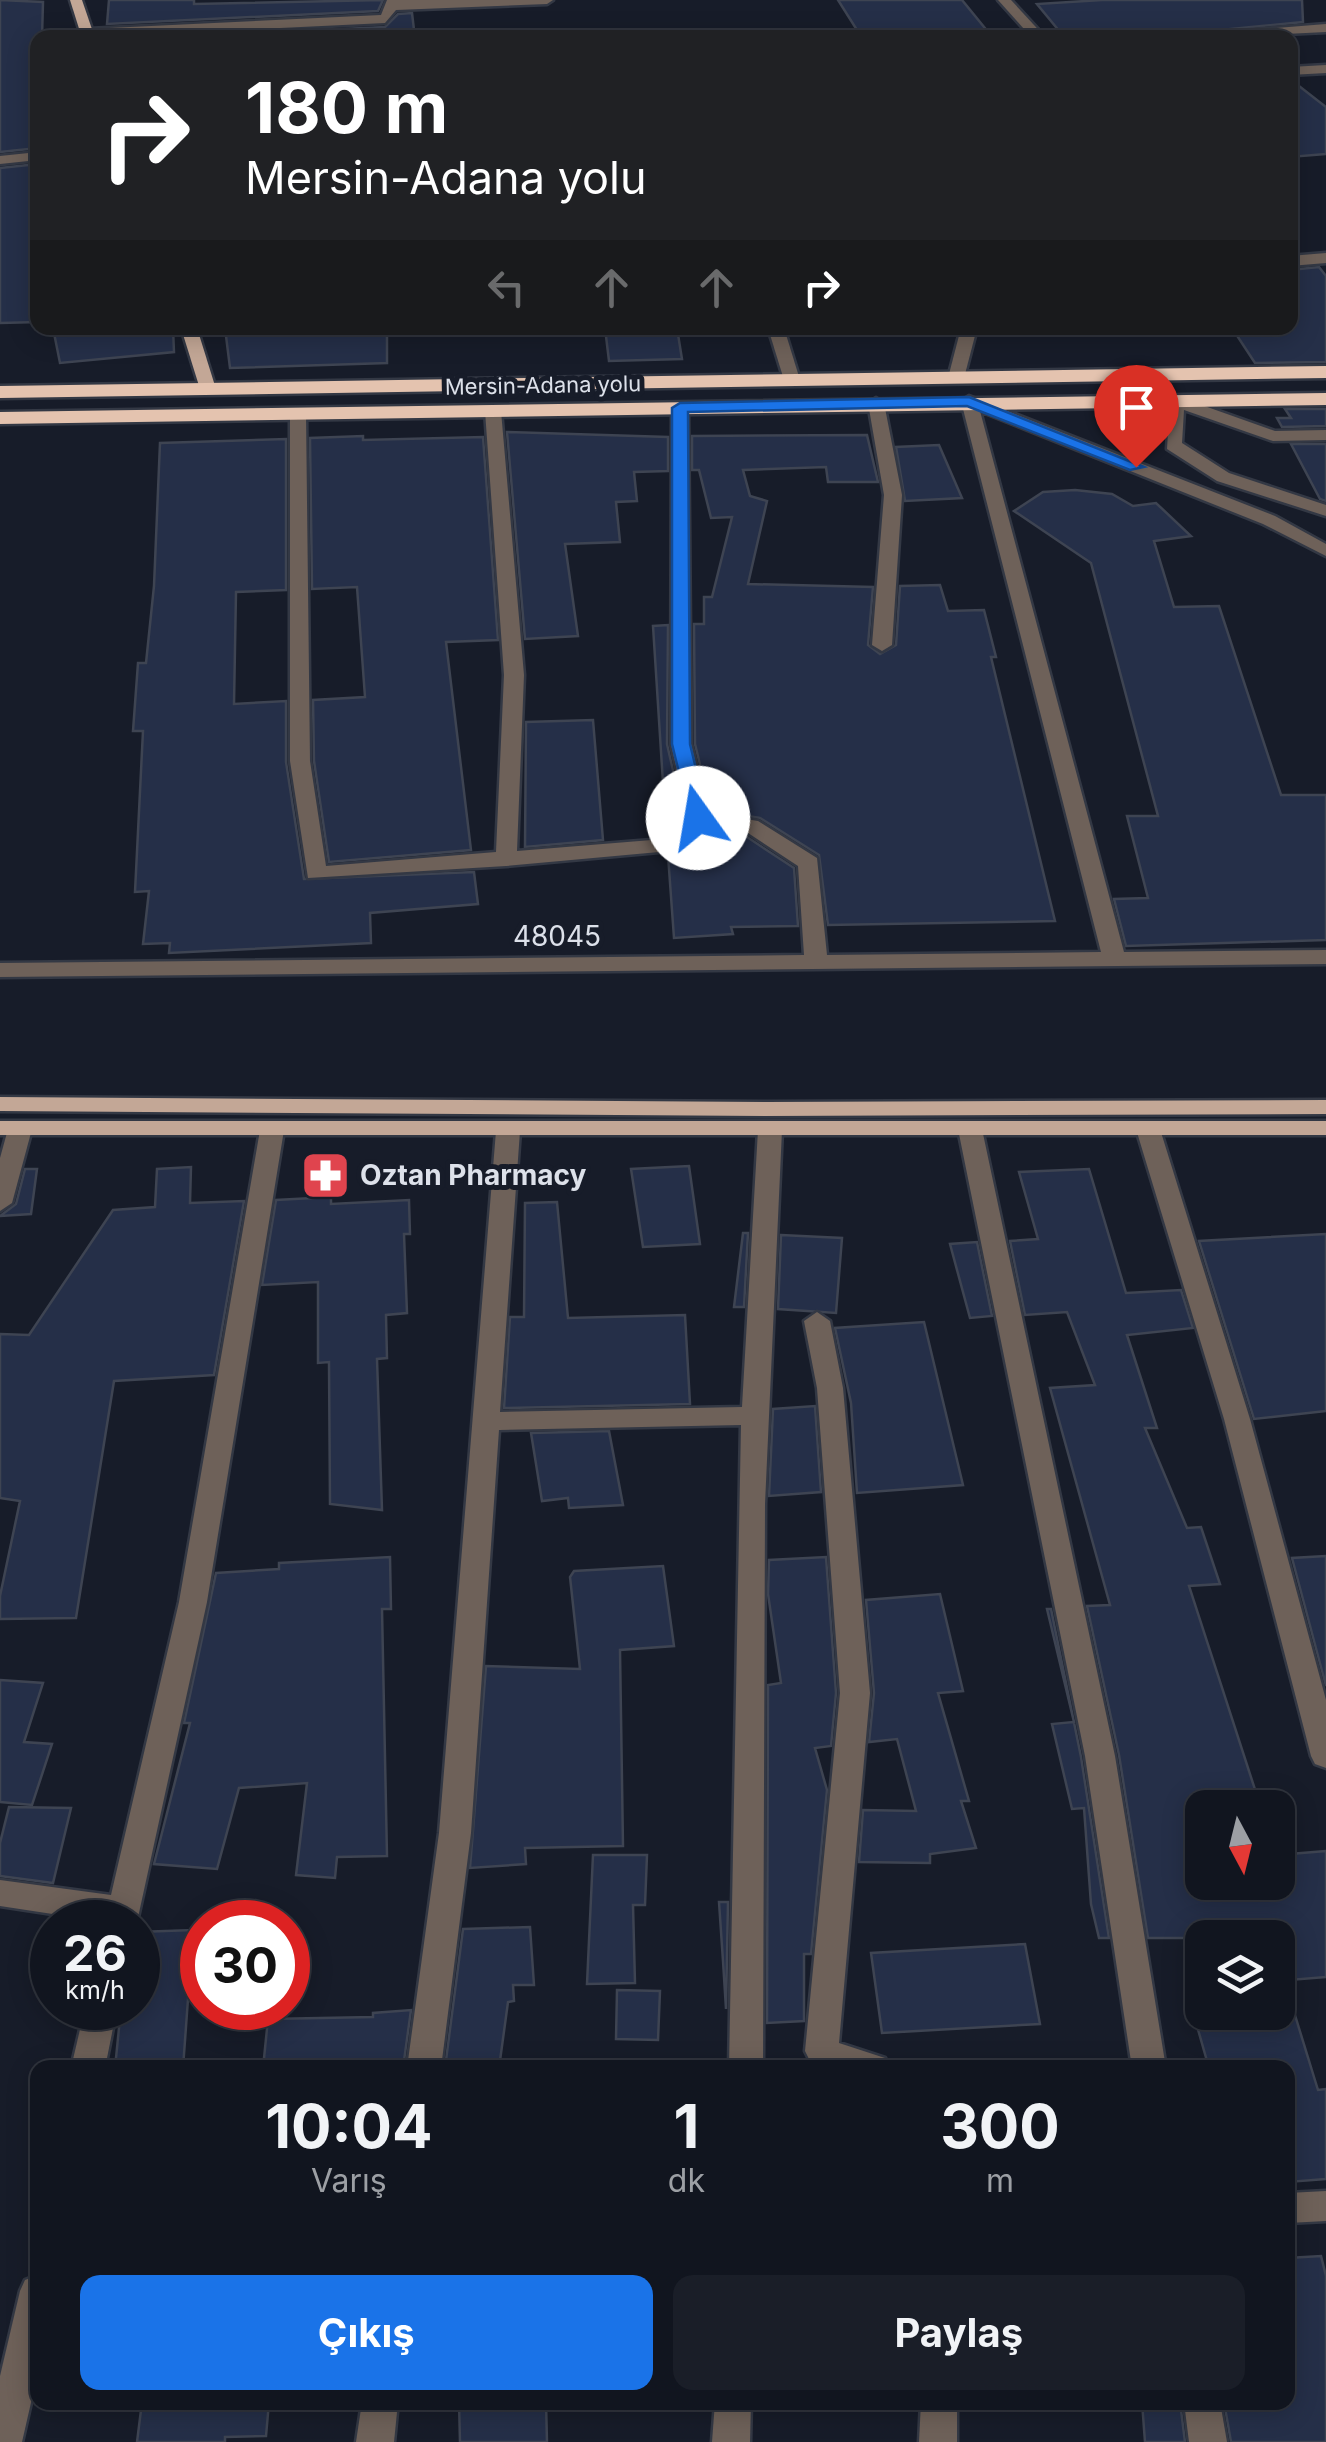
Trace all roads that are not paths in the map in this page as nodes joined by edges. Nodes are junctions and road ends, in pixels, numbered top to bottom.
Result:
1 (76, 0) edge
2 (547, 0) edge
3 (1028, 0) edge
4 (1005, 1) edge
5 (393, 3) edge
6 (1326, 28) edge
7 (87, 30) edge
8 (182, 30) edge
9 (1032, 30) edge
10 (1298, 30) edge
11 (1326, 69) edge
12 (1298, 71) edge
13 (30, 157) edge
14 (0, 160) edge
15 (1326, 258) edge
16 (1298, 261) edge
17 (191, 335) edge
18 (778, 335) edge
19 (967, 335) edge
20 (1326, 372) edge
21 (956, 378) junction
22 (792, 380) junction
23 (208, 389) junction
24 (0, 392) edge
25 (1326, 399) edge
26 (969, 401) junction
27 (1176, 402) junction
28 (876, 403) junction
29 (680, 408) junction
30 (493, 411) junction
31 (298, 414) junction
32 (0, 418) edge
33 (1326, 436) edge
34 (1326, 512) edge
35 (1326, 551) edge
36 (882, 645) dead end
37 (696, 812) junction
38 (506, 860) junction
39 (1326, 956) edge
40 (1114, 958) junction
41 (816, 964) junction
42 (0, 970) edge
43 (0, 1104) edge
44 (1326, 1107) edge
45 (10, 1128) edge
46 (1326, 1128) edge
47 (1148, 1129) junction
48 (272, 1130) junction
49 (770, 1130) junction
50 (970, 1130) junction
51 (508, 1131) junction
52 (0, 1203) edge
53 (817, 1321) dead end
54 (756, 1416) junction
55 (487, 1421) junction
56 (1326, 1756) edge
57 (0, 1893) edge
58 (37, 1900) edge
59 (126, 1900) edge
60 (97, 2030) edge
61 (90, 2060) edge
62 (425, 2060) edge
63 (746, 2060) edge
64 (849, 2060) edge
65 (1148, 2060) edge
66 (1326, 2206) edge
67 (1295, 2208) edge
68 (30, 2326) edge
69 (379, 2410) edge
70 (732, 2410) edge
71 (938, 2410) edge
72 (1203, 2410) edge
73 (3, 2442) edge
74 (375, 2442) edge
75 (730, 2442) edge
76 (938, 2442) edge
77 (1208, 2442) edge

1 - 7 main road
2 - 5 street
3 - 4 street
4 - 9 street
5 - 8 street
6 - 10 street
11 - 12 street
13 - 14 street
15 - 16 street
17 - 23 main road
18 - 22 street
19 - 21 street
20 - 21 highway, Mersin-Adana yolu
21 - 22 highway, Mersin-Adana yolu
22 - 23 highway, Mersin-Adana yolu
23 - 24 highway, Mersin-Adana yolu
25 - 27 highway, Mersin-Adana yolu
26 - 27 highway, Mersin-Adana yolu
26 - 28 highway, Mersin-Adana yolu
26 - 35 street
26 - 40 street
27 - 33 street
27 - 34 street
28 - 29 highway, Mersin-Adana yolu
28 - 36 street
29 - 30 highway, Mersin-Adana yolu
29 - 37 street
30 - 31 highway, Mersin-Adana yolu
30 - 38 street
31 - 32 highway, Mersin-Adana yolu
31 - 38 street
37 - 38 street
37 - 41 street
39 - 40 street, 48045
40 - 41 street, 48045
41 - 42 street, 48045
43 - 44 main road
45 - 48 main road
45 - 52 street
46 - 47 main road
47 - 50 main road
47 - 56 street
48 - 51 main road
48 - 59 street
49 - 50 main road
49 - 51 main road
49 - 54 street
50 - 65 street
51 - 55 street
53 - 64 street
54 - 55 street
54 - 63 street
55 - 62 street
57 - 58 street
60 - 61 street
66 - 67 street
68 - 73 street
69 - 74 street
70 - 75 street
71 - 76 street
72 - 77 street

